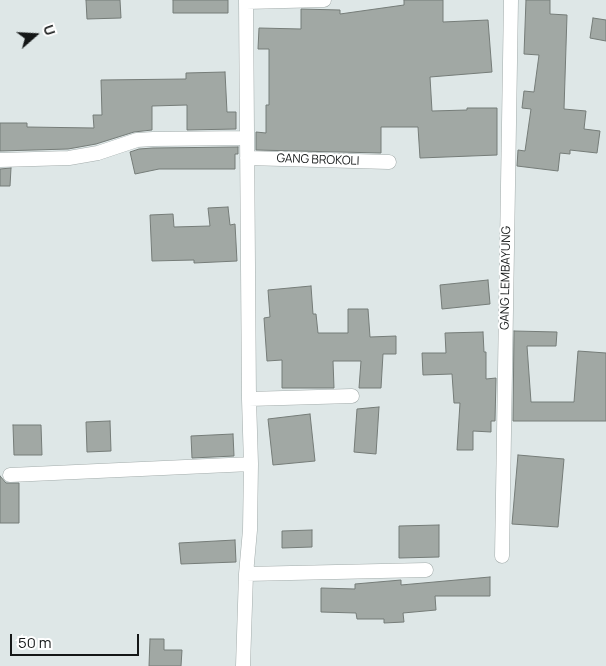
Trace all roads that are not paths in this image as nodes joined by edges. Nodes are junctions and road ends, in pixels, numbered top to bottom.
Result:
1 (324, 0) edge
2 (511, 0) edge
3 (246, 1) edge
4 (247, 138) junction
5 (247, 158) junction
6 (0, 160) edge
7 (389, 162) dead end
8 (352, 396) dead end
9 (249, 399) junction
10 (251, 464) junction
11 (10, 475) dead end
12 (502, 556) dead end
13 (426, 570) dead end
14 (246, 574) junction
15 (243, 666) edge

1 - 3 street
2 - 12 street, GANG LEMBAYUNG
3 - 4 street
4 - 5 street
4 - 6 street
5 - 7 street, GANG BROKOLI
5 - 9 street
8 - 9 street
9 - 10 street
10 - 11 street
10 - 14 street
13 - 14 street
14 - 15 street

